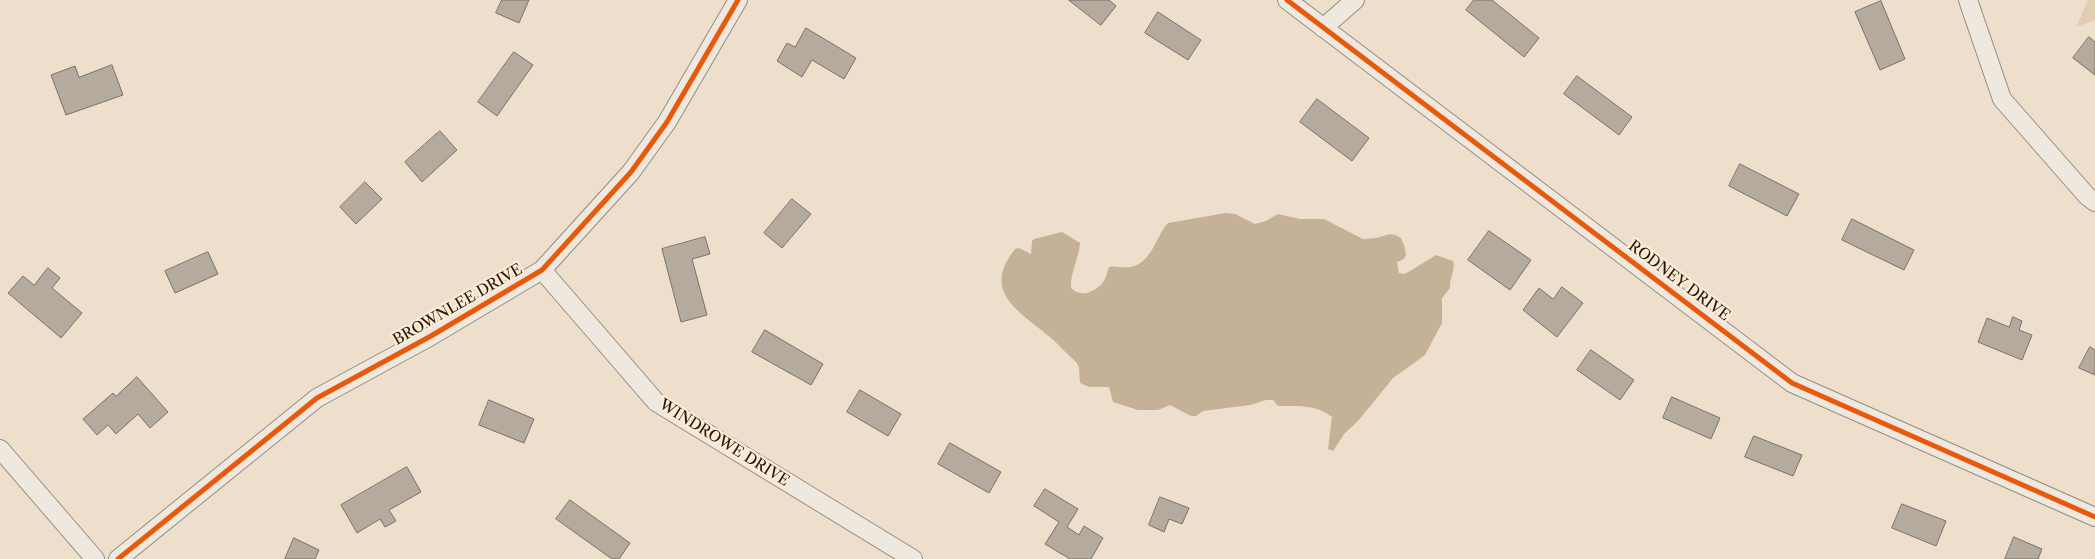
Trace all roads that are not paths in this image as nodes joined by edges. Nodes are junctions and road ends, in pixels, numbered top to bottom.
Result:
1 (738, 0) edge
2 (1287, 0) edge
3 (1355, 0) edge
4 (1968, 0) edge
5 (1323, 28) junction
6 (2095, 202) edge
7 (542, 270) junction
8 (0, 449) edge
9 (2095, 517) edge
10 (95, 559) edge
11 (118, 559) edge
12 (914, 559) edge

1 - 7 street, BROWNLEE DRIVE
2 - 5 street, RODNEY DRIVE
3 - 5 street
4 - 6 street
5 - 9 street, RODNEY DRIVE
7 - 11 street, BROWNLEE DRIVE
7 - 12 street, WINDROWE DRIVE
8 - 10 street

